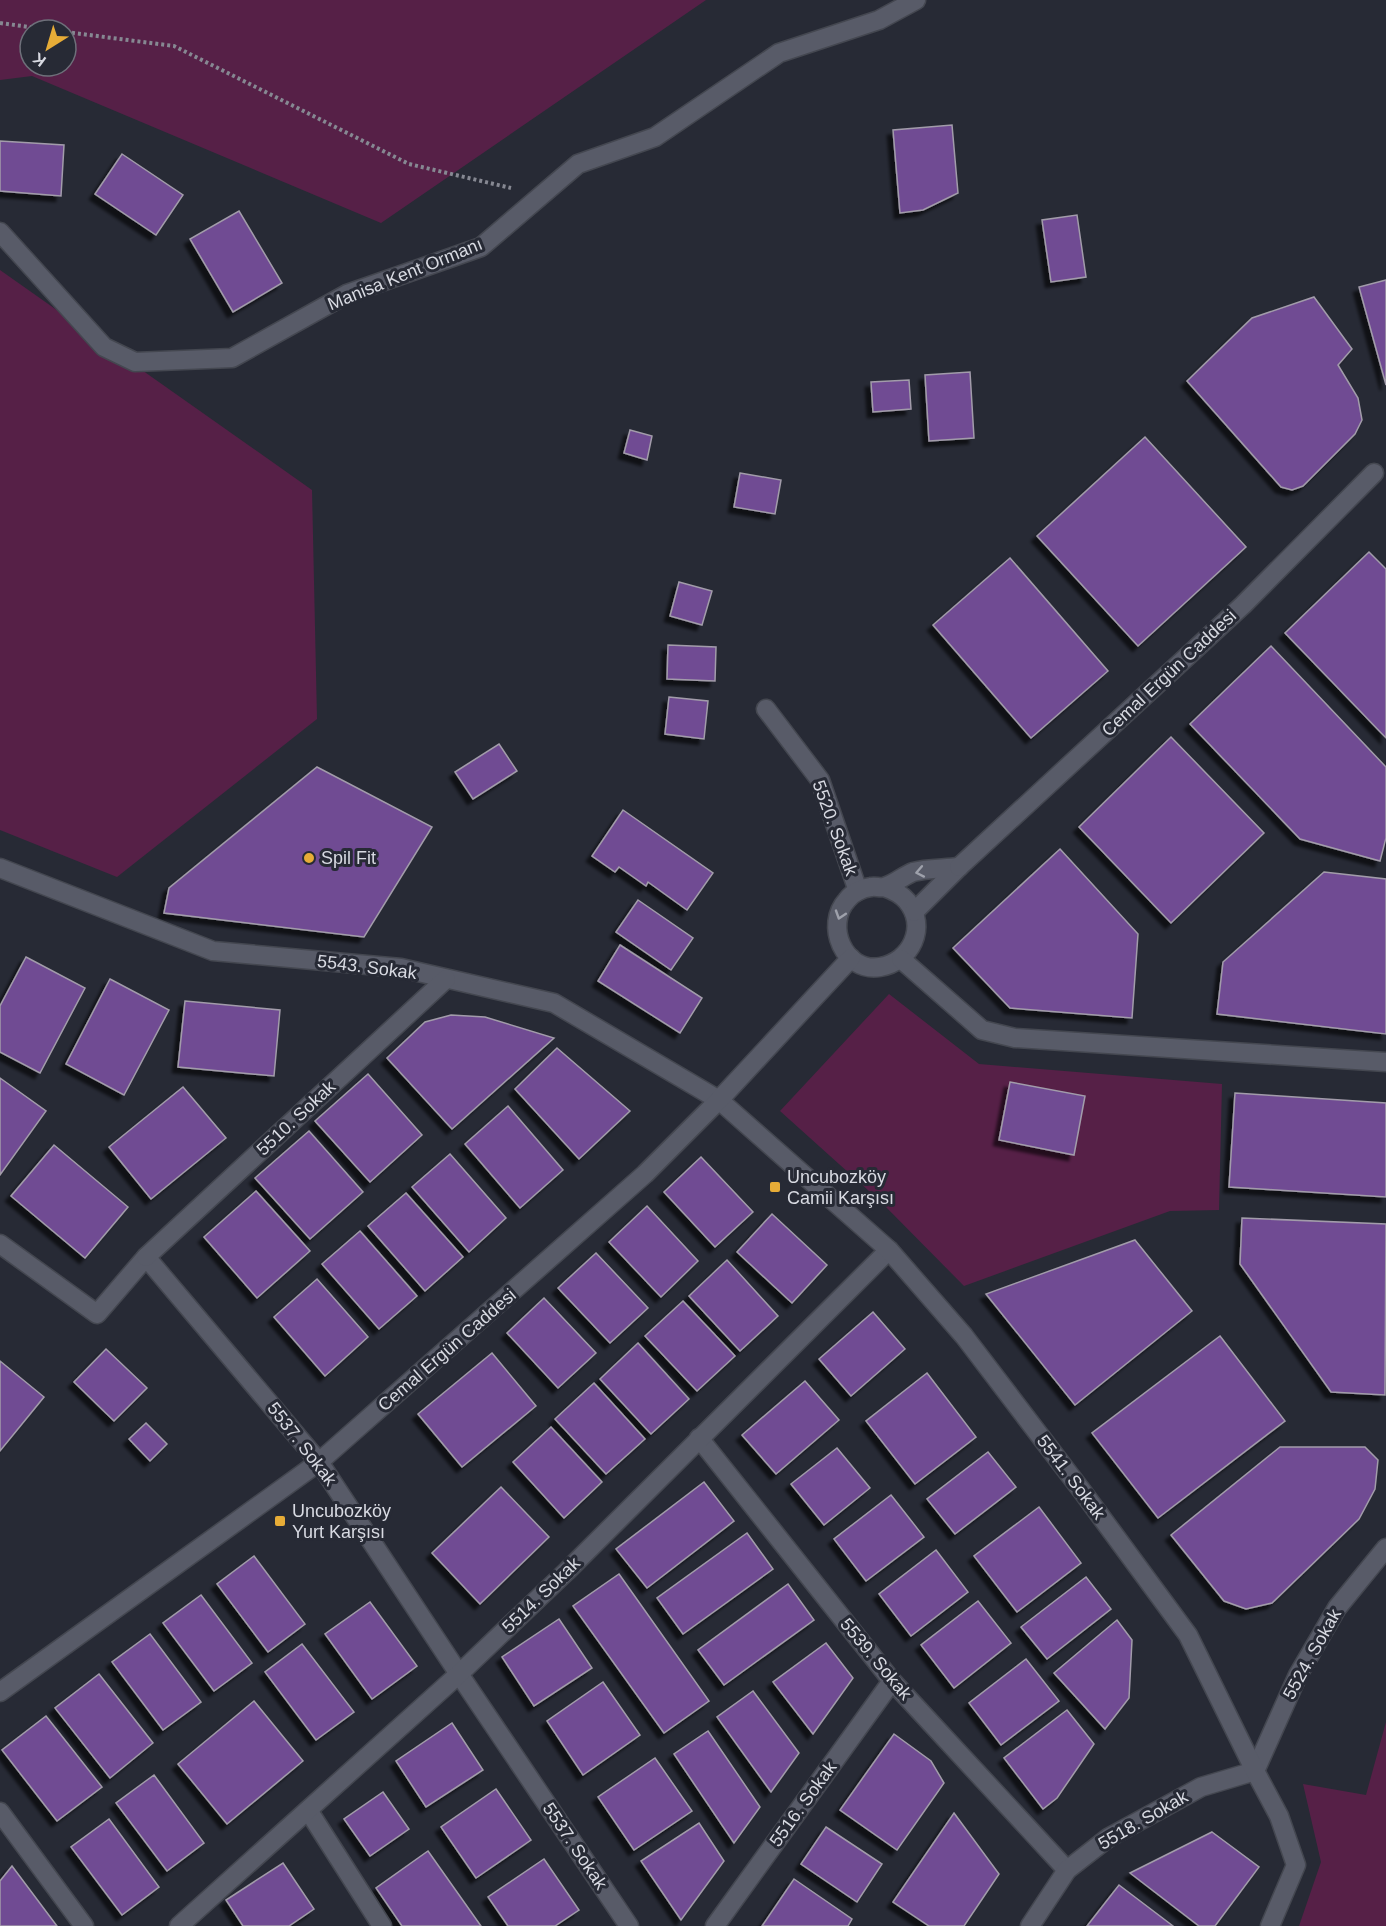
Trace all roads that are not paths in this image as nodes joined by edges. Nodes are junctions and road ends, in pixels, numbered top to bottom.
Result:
1 (916, 0) edge
2 (0, 232) edge
3 (1380, 471) edge
4 (766, 709) dead end
5 (959, 867) junction
6 (0, 868) edge
7 (884, 887) junction
8 (858, 891) junction
9 (914, 912) junction
10 (851, 958) junction
11 (901, 959) junction
12 (446, 979) junction
13 (1386, 1062) edge
14 (720, 1100) junction
15 (0, 1244) edge
16 (889, 1250) junction
17 (147, 1257) junction
18 (699, 1438) junction
19 (319, 1462) junction
20 (1386, 1548) edge
21 (459, 1674) junction
22 (892, 1681) junction
23 (0, 1692) edge
24 (1255, 1771) junction
25 (308, 1810) junction
26 (0, 1812) edge
27 (1066, 1870) junction
28 (84, 1926) edge
29 (180, 1926) edge
30 (382, 1926) edge
31 (629, 1926) edge
32 (715, 1926) edge
33 (1030, 1926) edge
34 (1270, 1926) edge

1 - 2 street, Manisa Kent Ormanı
3 - 5 street, Cemal Ergün Caddesi
4 - 8 street, 5520. Sokak
5 -> 7 street
5 - 9 street, Cemal Ergün Caddesi
6 - 12 street, 5543. Sokak
7 - 8 street
7 - 9 street
8 -> 10 street
9 - 11 street
10 - 11 street
10 - 14 street, Cemal Ergün Caddesi
11 - 13 street
12 - 14 street, 5543. Sokak
12 - 17 street, 5510. Sokak
14 - 16 street, 5541. Sokak
14 - 19 street, Cemal Ergün Caddesi
15 - 17 street
16 - 18 street, 5514. Sokak
16 - 24 street, 5541. Sokak
17 - 19 street, 5537. Sokak
18 - 21 street, 5514. Sokak
18 - 22 street, 5539. Sokak
19 - 21 street, 5537. Sokak
19 - 23 street, Cemal Ergün Caddesi
20 - 24 street, 5524. Sokak
21 - 25 street, 5514. Sokak
21 - 31 street, 5537. Sokak
22 - 27 street, 5539. Sokak
22 - 32 street, 5516. Sokak
24 - 27 street, 5518. Sokak
24 - 34 street, 5541. Sokak
25 - 29 street, 5514. Sokak
25 - 30 street
26 - 28 street
27 - 33 street, 5518. Sokak

